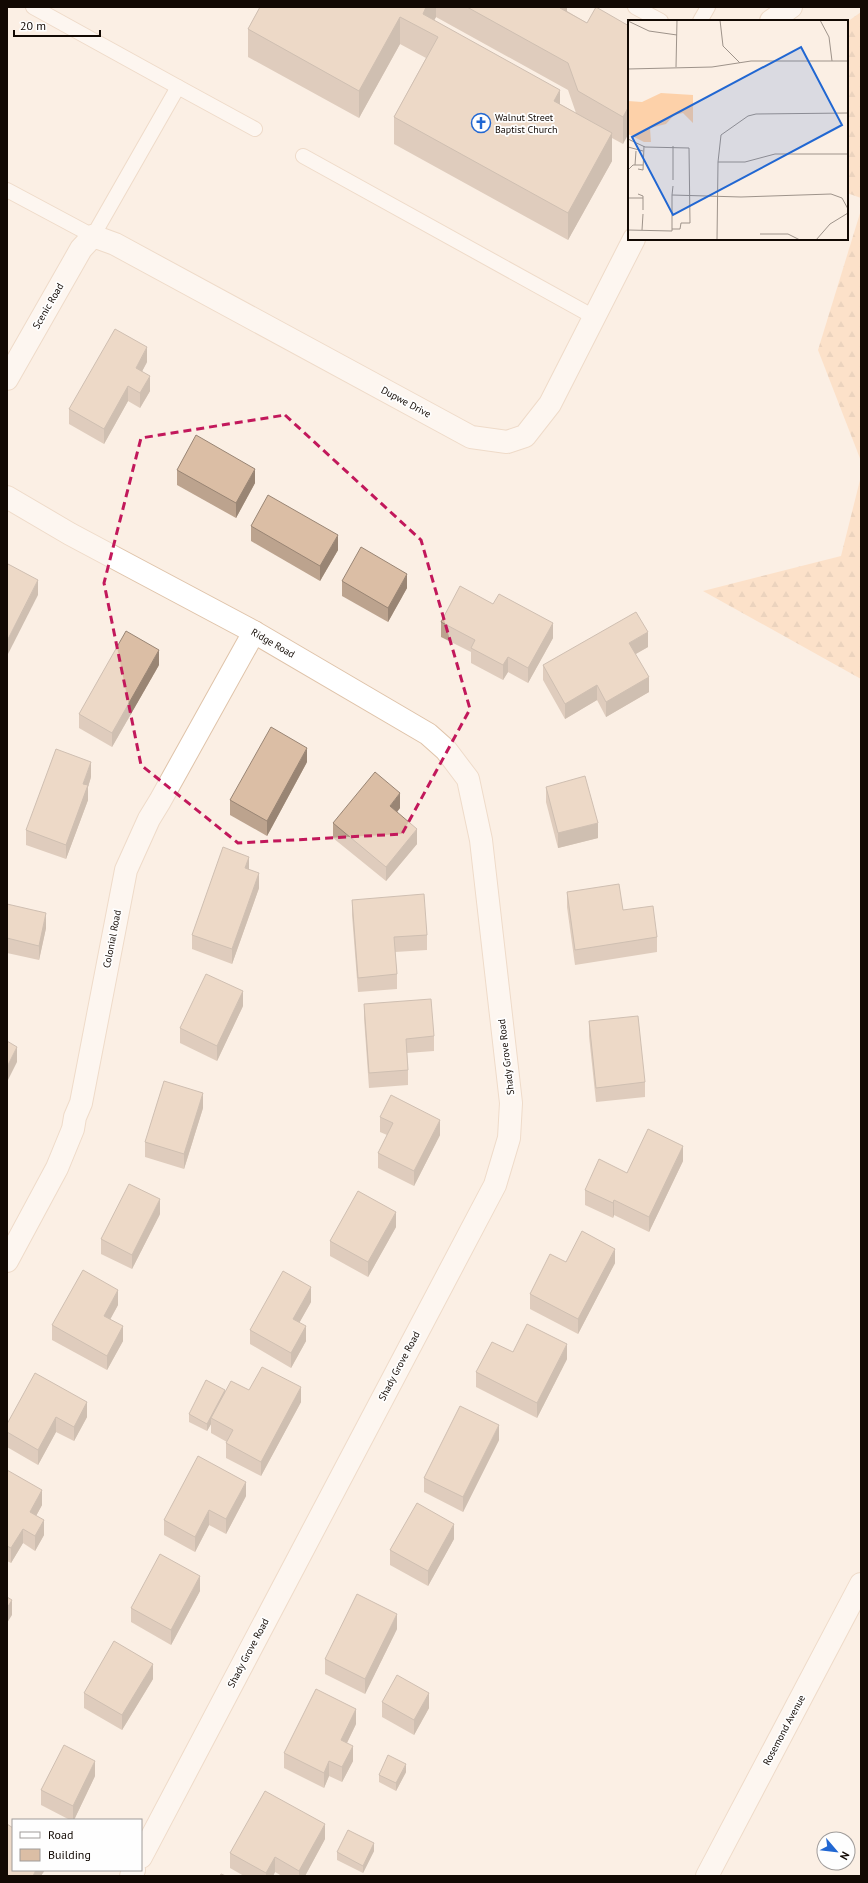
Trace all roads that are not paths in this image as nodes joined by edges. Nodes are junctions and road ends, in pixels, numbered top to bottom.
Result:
1 (33, 7) edge
2 (635, 7) edge
3 (708, 7) edge
4 (791, 7) edge
5 (659, 20) edge
6 (701, 20) edge
7 (773, 20) edge
8 (178, 87) junction
9 (255, 130) dead end
10 (303, 156) dead end
11 (7, 190) edge
12 (93, 236) junction
13 (633, 240) edge
14 (594, 317) junction
15 (7, 379) edge
16 (7, 497) edge
17 (254, 632) junction
18 (481, 840) joint
19 (7, 1261) edge
20 (861, 1584) edge
21 (142, 1855) edge
22 (707, 1876) edge

1 - 8 lane
2 - 5 lane
3 - 6 lane
4 - 7 street
8 - 9 lane
8 - 12 lane
10 - 14 lane
11 - 12 lane
12 - 14 street, Dupwe Drive
12 - 15 street, Scenic Road
13 - 14 street, Dupwe Drive
16 - 17 street, Ridge Road
17 - 18 street, Ridge Road
17 - 19 street, Colonial Road
18 - 21 street, Shady Grove Road
20 - 22 street, Rosemond Avenue

